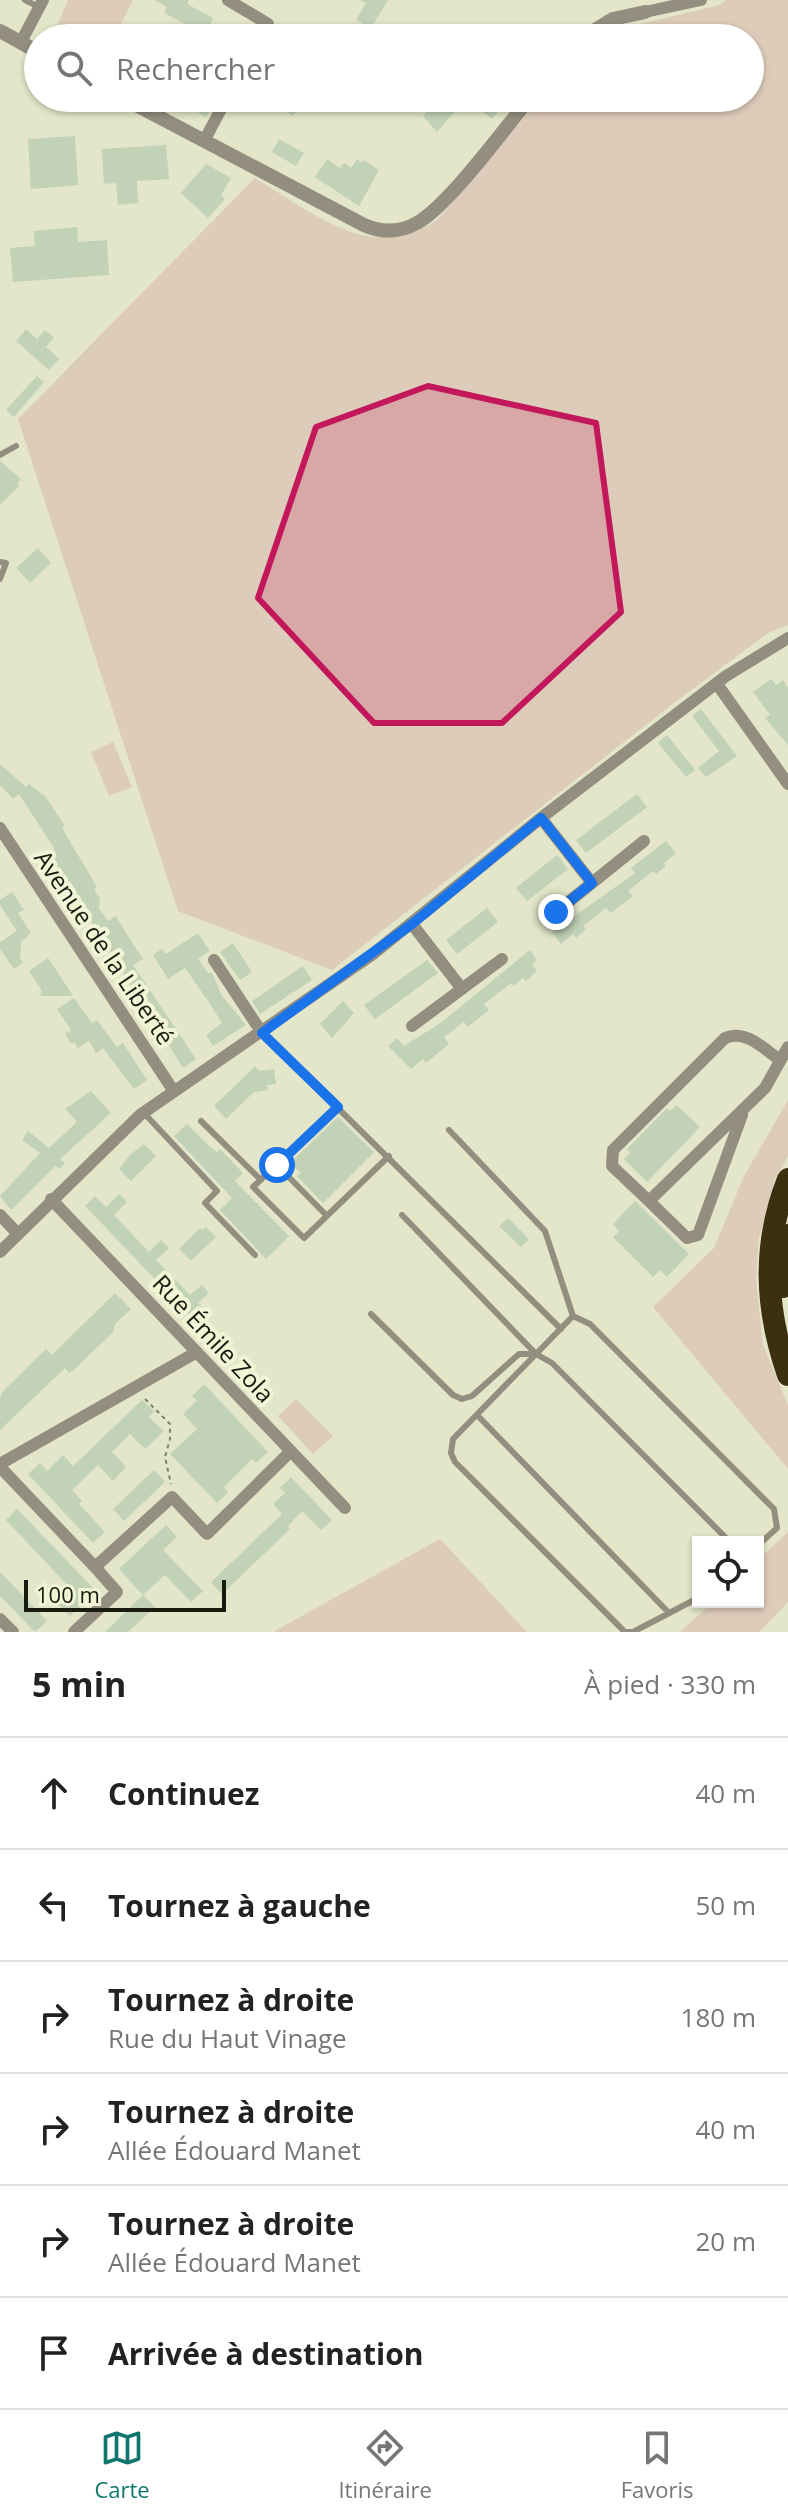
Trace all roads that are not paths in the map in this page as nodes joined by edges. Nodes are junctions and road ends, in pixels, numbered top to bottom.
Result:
1 (25, 0) edge
2 (228, 0) edge
3 (701, 0) edge
4 (678, 3) edge
5 (41, 4) edge
6 (645, 12) joint
7 (30, 24) edge
8 (268, 24) edge
9 (605, 24) edge
10 (0, 31) edge
11 (24, 36) edge
12 (21, 42) junction
13 (24, 44) edge
14 (149, 112) edge
15 (220, 112) edge
16 (518, 112) edge
17 (204, 141) junction
18 (16, 446) dead end
19 (0, 455) edge
20 (0, 562) edge
21 (0, 579) edge
22 (788, 638) edge
23 (717, 684) junction
24 (788, 784) edge
25 (541, 818) junction
26 (0, 828) edge
27 (644, 841) dead end
28 (592, 883) junction
29 (556, 912) dead end
30 (412, 924) junction
31 (502, 959) dead end
32 (214, 960) dead end
33 (462, 989) junction
34 (412, 1026) dead end
35 (262, 1033) junction
36 (788, 1047) edge
37 (780, 1060) junction
38 (173, 1090) junction
39 (338, 1107) junction
40 (143, 1112) junction
41 (743, 1112) junction
42 (201, 1121) dead end
43 (449, 1130) dead end
44 (389, 1156) junction
45 (277, 1165) junction
46 (788, 1179) edge
47 (261, 1180) junction
48 (51, 1199) junction
49 (649, 1201) junction
50 (0, 1215) edge
51 (402, 1215) dead end
52 (327, 1216) junction
53 (18, 1234) junction
54 (788, 1235) edge
55 (0, 1252) edge
56 (255, 1255) dead end
57 (371, 1314) dead end
58 (573, 1316) junction
59 (788, 1328) edge
60 (561, 1329) junction
61 (197, 1352) junction
62 (536, 1354) junction
63 (788, 1375) edge
64 (478, 1416) junction
65 (291, 1451) junction
66 (0, 1466) edge
67 (345, 1508) dead end
68 (724, 1536) edge
69 (764, 1540) edge
70 (95, 1567) junction
71 (692, 1601) edge
72 (669, 1613) junction
73 (0, 1619) edge
74 (13, 1632) edge
75 (74, 1632) edge

1 - 5 lane
2 - 8 street
3 - 4 street
4 - 6 street
5 - 7 street
6 - 9 street
10 - 12 street
11 - 12 street
12 - 13 street
14 - 17 street
15 - 17 street
16 - 17 street
18 - 19 lane
20 - 21 lane
22 - 23 street
23 - 24 street
23 - 25 street
25 - 28 street
25 - 30 street
26 - 38 street, Avenue de la Liberté
27 - 28 street
28 - 29 street
30 - 33 street
30 - 35 street
31 - 33 street
32 - 35 street
33 - 34 street
35 - 38 street
35 - 39 lane
36 - 37 street
37 - 41 street
37 - 49 street
38 - 40 street
39 - 44 lane
39 - 45 lane
40 - 48 street
40 - 56 lane
41 - 49 street
41 - 49 street
42 - 47 lane
43 - 58 lane
44 - 52 lane
44 - 60 lane
45 - 47 lane
45 - 52 lane
46 - 63 highway
47 - 52 lane
48 - 53 street
48 - 61 street, Rue Émile Zola
50 - 53 street
51 - 62 lane
53 - 55 street
54 - 59 highway
57 - 62 lane
58 - 60 lane
58 - 69 lane
60 - 62 lane
61 - 65 street, Rue Émile Zola
61 - 66 street
62 - 64 lane
62 - 68 lane
64 - 72 lane
64 - 72 lane
65 - 67 street, Rue Émile Zola
65 - 70 street
66 - 70 street
70 - 75 street
71 - 72 lane
73 - 74 street

